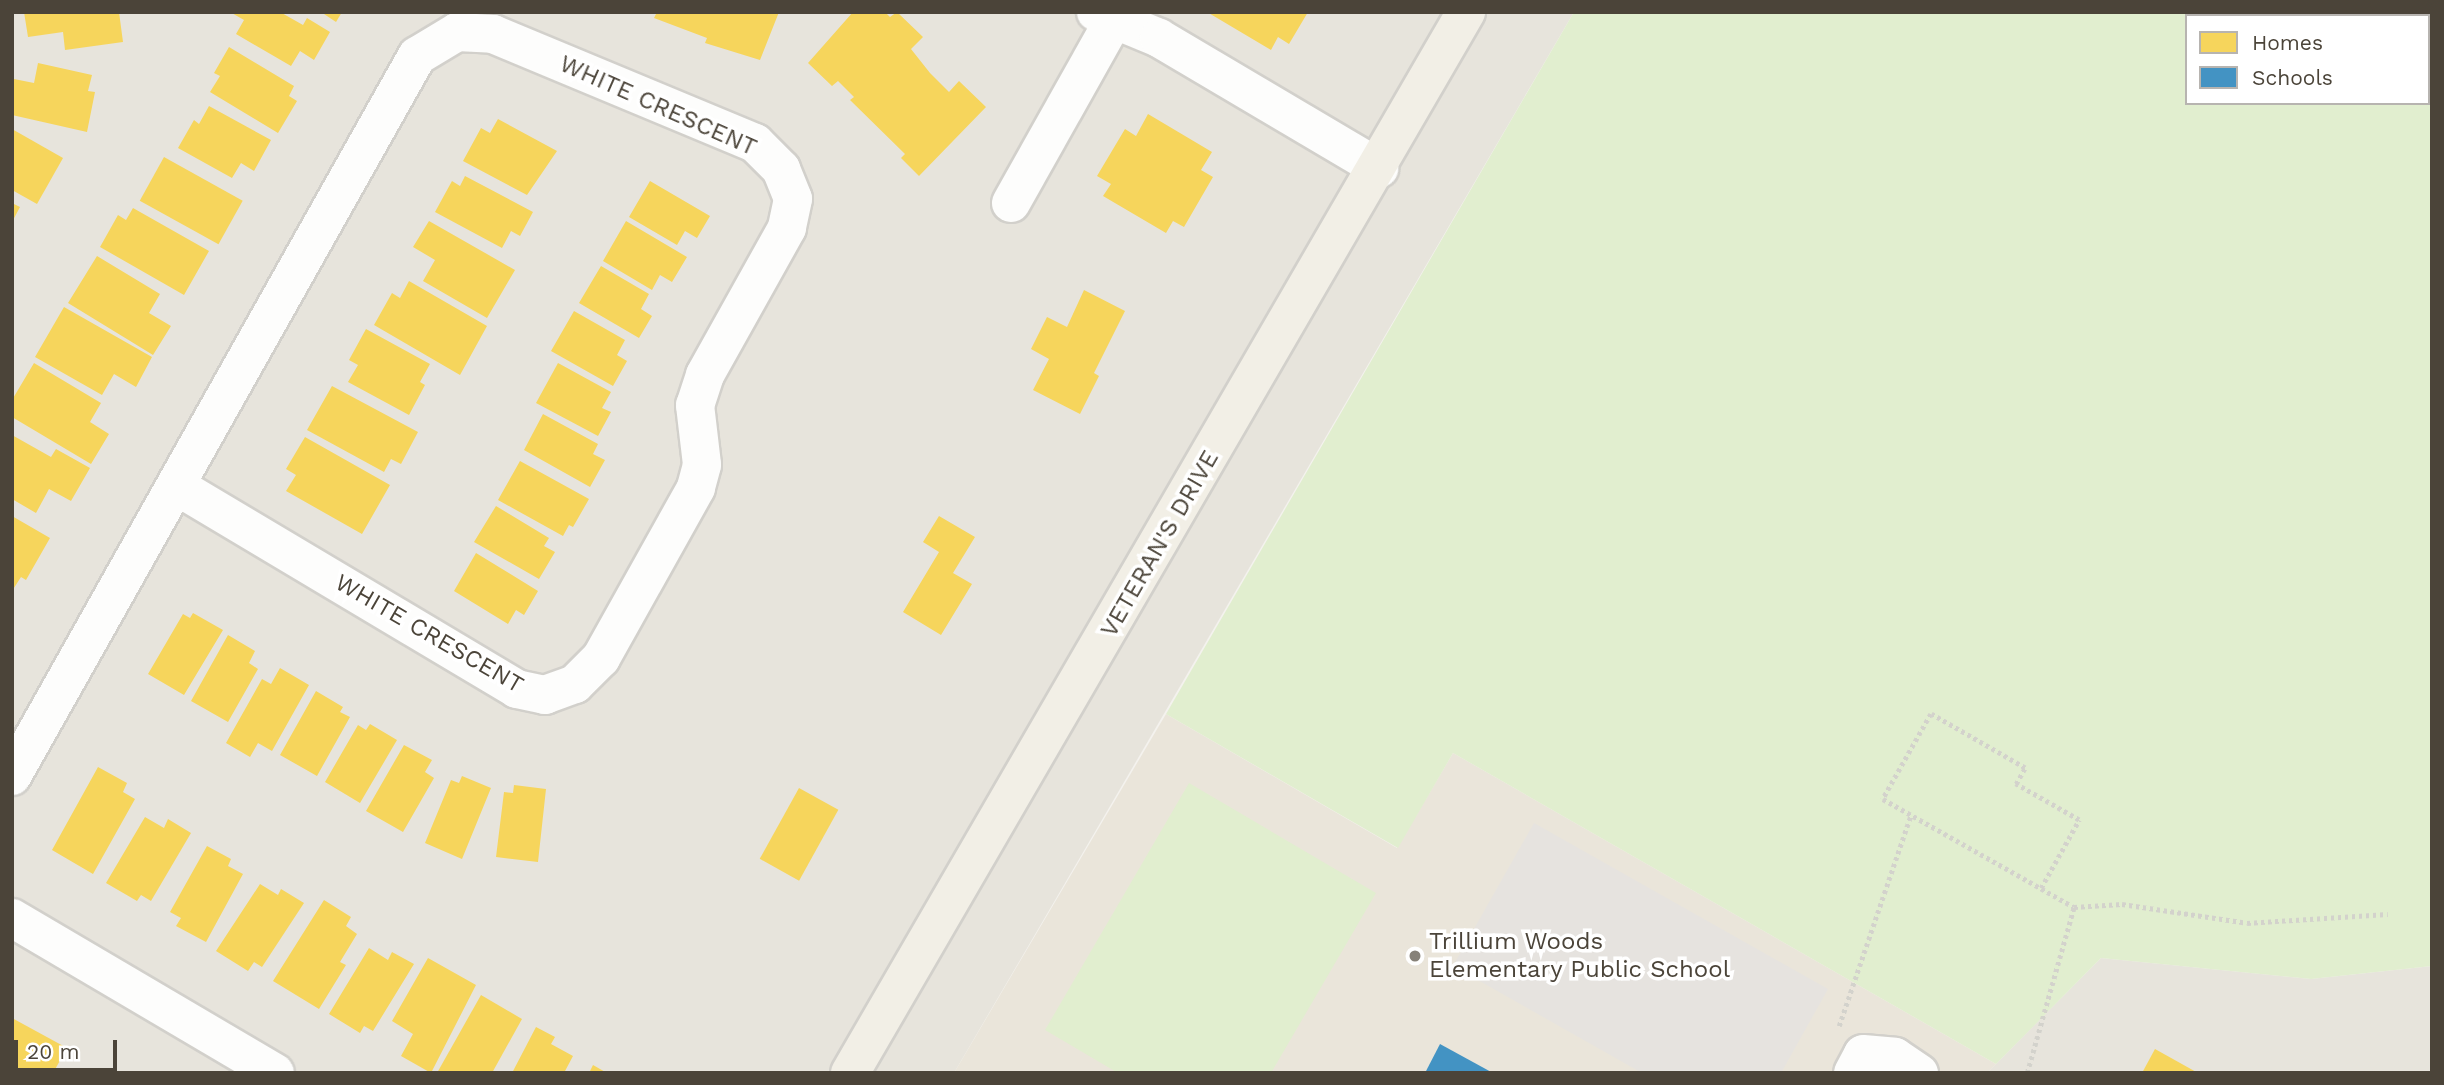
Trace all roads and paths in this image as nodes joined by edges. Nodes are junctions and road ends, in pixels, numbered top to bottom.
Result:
1 (1466, 12) edge
2 (1109, 15) edge
3 (1379, 168) junction
4 (1011, 203) dead end
5 (177, 486) junction
6 (12, 776) edge
7 (1911, 815) junction
8 (2041, 888) junction
9 (2074, 907) junction
10 (2388, 914) dead end
11 (12, 918) edge
12 (1850, 1055) edge
13 (275, 1073) edge
14 (850, 1073) edge
15 (1919, 1073) edge
16 (2026, 1073) edge

1 - 3 main road, VETERAN'S DRIVE
2 - 3 street
2 - 4 street
3 - 14 main road, VETERAN'S DRIVE
5 - 5 street, WHITE CRESCENT
5 - 6 street, WHITE CRESCENT
7 - 8 path
7 - 8 path
7 - 12 path
8 - 9 path
9 - 10 path
9 - 16 path
11 - 13 street
12 - 15 street

